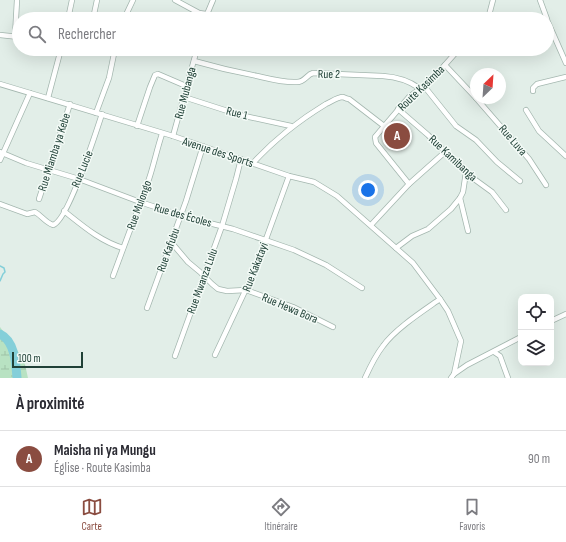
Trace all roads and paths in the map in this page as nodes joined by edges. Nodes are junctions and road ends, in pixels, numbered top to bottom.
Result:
1 (17, 0) edge
2 (72, 0) edge
3 (97, 0) edge
4 (133, 0) edge
5 (175, 0) edge
6 (213, 0) edge
7 (493, 0) edge
8 (540, 0) edge
9 (17, 12) edge
10 (69, 12) edge
11 (94, 12) edge
12 (127, 12) edge
13 (197, 12) edge
14 (207, 12) edge
15 (490, 12) edge
16 (544, 12) edge
17 (0, 35) edge
18 (12, 36) edge
19 (554, 36) edge
20 (59, 56) edge
21 (114, 56) edge
22 (195, 56) edge
23 (453, 56) edge
24 (194, 61) junction
25 (566, 63) edge
26 (445, 65) junction
27 (566, 76) edge
28 (0, 84) edge
29 (186, 86) junction
30 (424, 86) junction
31 (419, 88) junction
32 (533, 91) dead end
33 (470, 92) edge
34 (30, 93) junction
35 (184, 97) junction
36 (48, 98) junction
37 (70, 104) junction
38 (481, 104) edge
39 (398, 109) junction
40 (526, 110) dead end
41 (96, 113) junction
42 (102, 114) junction
43 (137, 126) junction
44 (291, 126) junction
45 (384, 126) junction
46 (162, 134) junction
47 (173, 136) junction
48 (204, 146) junction
49 (2, 152) edge
50 (445, 152) junction
51 (566, 156) edge
52 (240, 159) junction
53 (0, 160) edge
54 (253, 163) junction
55 (49, 170) junction
56 (466, 172) junction
57 (289, 176) junction
58 (79, 179) junction
59 (520, 181) dead end
60 (409, 184) junction
61 (546, 185) dead end
62 (460, 198) junction
63 (39, 199) dead end
64 (140, 202) junction
65 (0, 204) edge
66 (506, 210) dead end
67 (64, 211) junction
68 (181, 216) junction
69 (371, 225) junction
70 (222, 226) junction
71 (468, 231) dead end
72 (265, 239) junction
73 (171, 242) junction
74 (123, 248) junction
75 (396, 248) junction
76 (204, 275) junction
77 (113, 276) dead end
78 (362, 288) dead end
79 (246, 290) junction
80 (440, 299) junction
81 (147, 308) dead end
82 (566, 314) edge
83 (554, 320) edge
84 (333, 326) dead end
85 (518, 339) edge
86 (494, 352) junction
87 (215, 355) dead end
88 (176, 356) dead end
89 (453, 376) edge
90 (365, 378) edge
91 (508, 378) edge

1 - 9 street
2 - 10 street
3 - 11 street
4 - 12 street
5 - 13 street
6 - 14 street
7 - 15 street
8 - 16 street
17 - 18 street
19 - 25 street
20 - 36 street
21 - 41 street
22 - 24 street, Rue Mubanga
23 - 26 street, Route Kasimba
24 - 29 street, Rue Mubanga
24 - 31 street, Rue 2
26 - 30 street, Route Kasimba
26 - 33 street, Rue Luva
27 - 32 street
28 - 34 street, Avenue des Sports
29 - 35 street, Rue Mubanga
29 - 43 street
30 - 31 street, Route Kasimba
30 - 59 street
31 - 39 street, Route Kasimba
34 - 36 street, Avenue des Sports
34 - 49 street
35 - 44 street, Rue 1
35 - 47 street, Rue Mubanga
36 - 37 street, Avenue des Sports
37 - 41 street, Avenue des Sports
37 - 55 street, Rue Miamba ya Kebe
38 - 61 street, Rue Luva
39 - 45 street, Route Kasimba
39 - 50 street, Rue Kamibanga
40 - 51 street
41 - 42 street, Avenue des Sports
42 - 43 street, Avenue des Sports
42 - 58 street, Rue Lucie
43 - 46 street, Avenue des Sports
44 - 45 street
44 - 54 street
45 - 60 street, Route Kasimba
46 - 47 street, Avenue des Sports
46 - 64 street, Rue Mulongo
47 - 48 street, Avenue des Sports
48 - 52 street, Avenue des Sports
48 - 68 street, Rue Kafubu
49 - 53 street
49 - 55 street, Rue des Écoles
50 - 56 street, Rue Kamibanga
50 - 60 street
52 - 54 street, Avenue des Sports
52 - 70 street, Rue Mwanza Lulu
54 - 57 street, Avenue des Sports
55 - 58 street, Rue des Écoles
55 - 63 street, Rue Miamba ya Kebe
56 - 62 street
56 - 66 street, Rue Kamibanga
57 - 69 street, Avenue des Sports
57 - 72 street, Rue Kakatayi
58 - 64 street, Rue des Écoles
58 - 67 street, Rue Lucie
60 - 69 street
62 - 71 street
62 - 75 street
64 - 68 street, Rue des Écoles
64 - 74 street, Rue Mulongo
65 - 67 street, Rue Lucie
67 - 74 street
68 - 70 street, Rue des Écoles
68 - 73 street, Rue Kafubu
69 - 75 street, Avenue des Sports
70 - 72 street, Rue des Écoles
70 - 76 street, Rue Mwanza Lulu
72 - 78 street, Rue des Écoles
72 - 79 street, Rue Kakatayi
73 - 76 street, Rue Hewa Bora
73 - 81 street, Rue Kafubu
74 - 77 street, Rue Mulongo
75 - 80 street, Avenue des Sports
76 - 79 street, Rue Hewa Bora
76 - 88 street, Rue Mwanza Lulu
79 - 84 street, Rue Hewa Bora
79 - 87 street, Rue Kakatayi
80 - 89 street, Avenue des Sports
80 - 90 street
82 - 83 street
85 - 86 street
86 - 89 street
86 - 91 street

